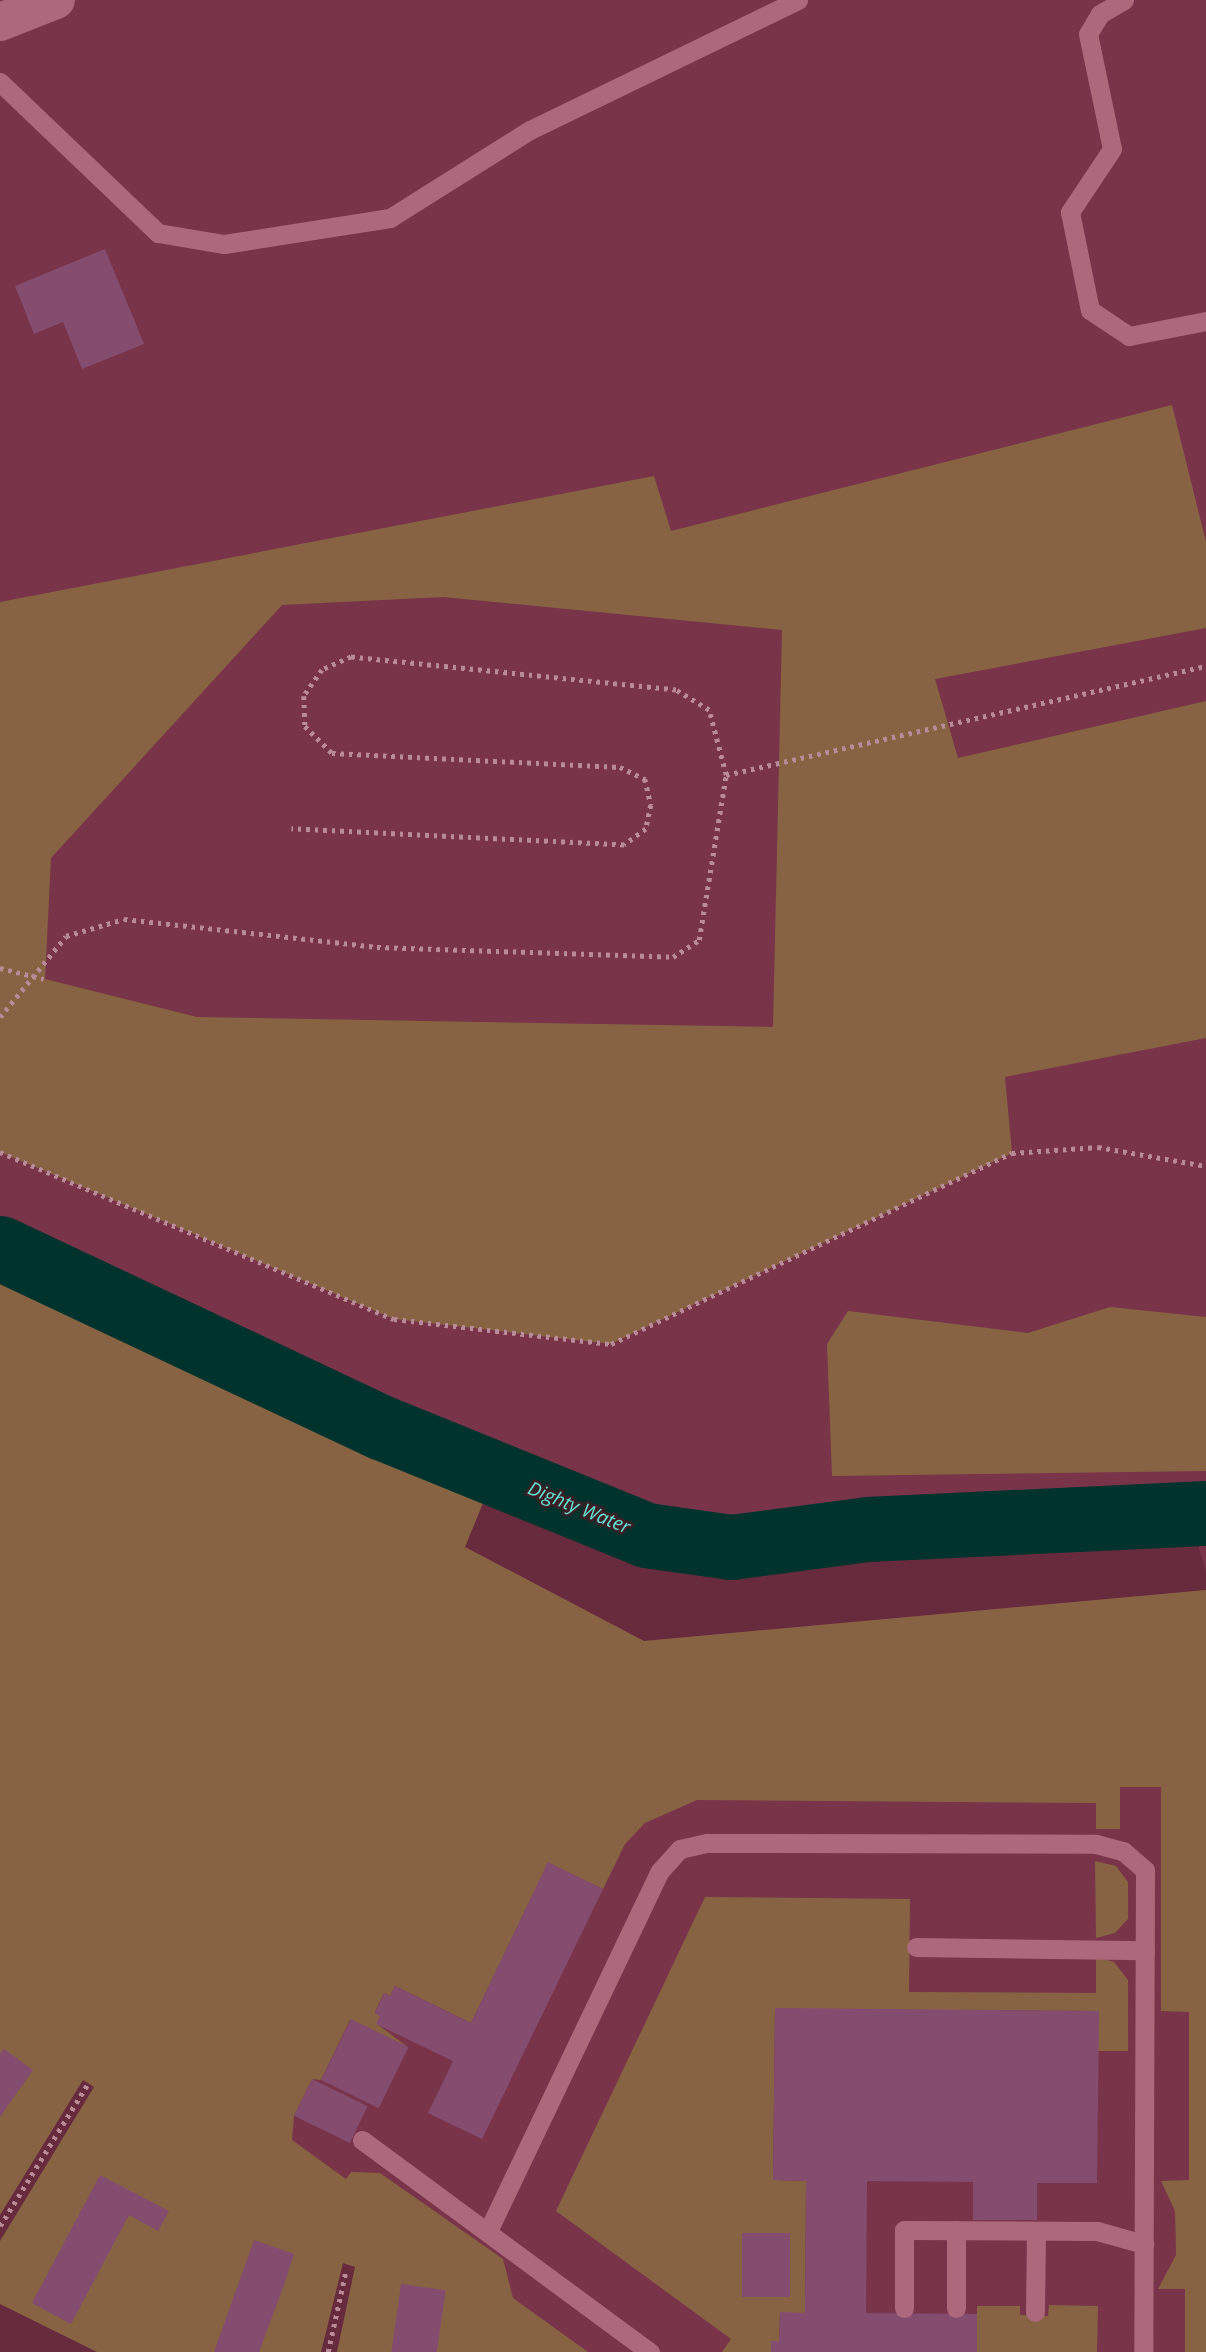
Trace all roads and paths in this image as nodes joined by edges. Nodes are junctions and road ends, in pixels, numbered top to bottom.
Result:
1 (57, 0) edge
2 (798, 0) edge
3 (1124, 0) edge
4 (0, 22) edge
5 (0, 82) edge
6 (1206, 321) edge
7 (1206, 666) edge
8 (726, 775) junction
9 (291, 829) dead end
10 (0, 968) edge
11 (35, 976) junction
12 (44, 979) dead end
13 (1, 1013) edge
14 (0, 1152) edge
15 (1206, 1166) edge
16 (915, 1947) dead end
17 (1145, 1950) junction
18 (87, 2085) dead end
19 (362, 2140) dead end
20 (0, 2226) edge
21 (489, 2230) junction
22 (956, 2230) junction
23 (1036, 2231) junction
24 (1144, 2244) junction
25 (346, 2270) dead end
26 (904, 2308) dead end
27 (956, 2308) dead end
28 (1035, 2312) dead end
29 (328, 2352) edge
30 (650, 2352) edge
31 (1143, 2352) edge

1 - 4 street
2 - 5 lane
3 - 6 lane
7 - 8 path
8 - 9 path
8 - 11 path
10 - 11 path
11 - 12 path
11 - 13 path
14 - 15 path
16 - 17 lane
17 - 21 lane
17 - 24 lane
18 - 20 path
19 - 21 lane
21 - 30 lane
22 - 23 lane
22 - 26 lane
22 - 27 lane
23 - 24 lane
23 - 28 lane
24 - 31 lane
25 - 29 path

